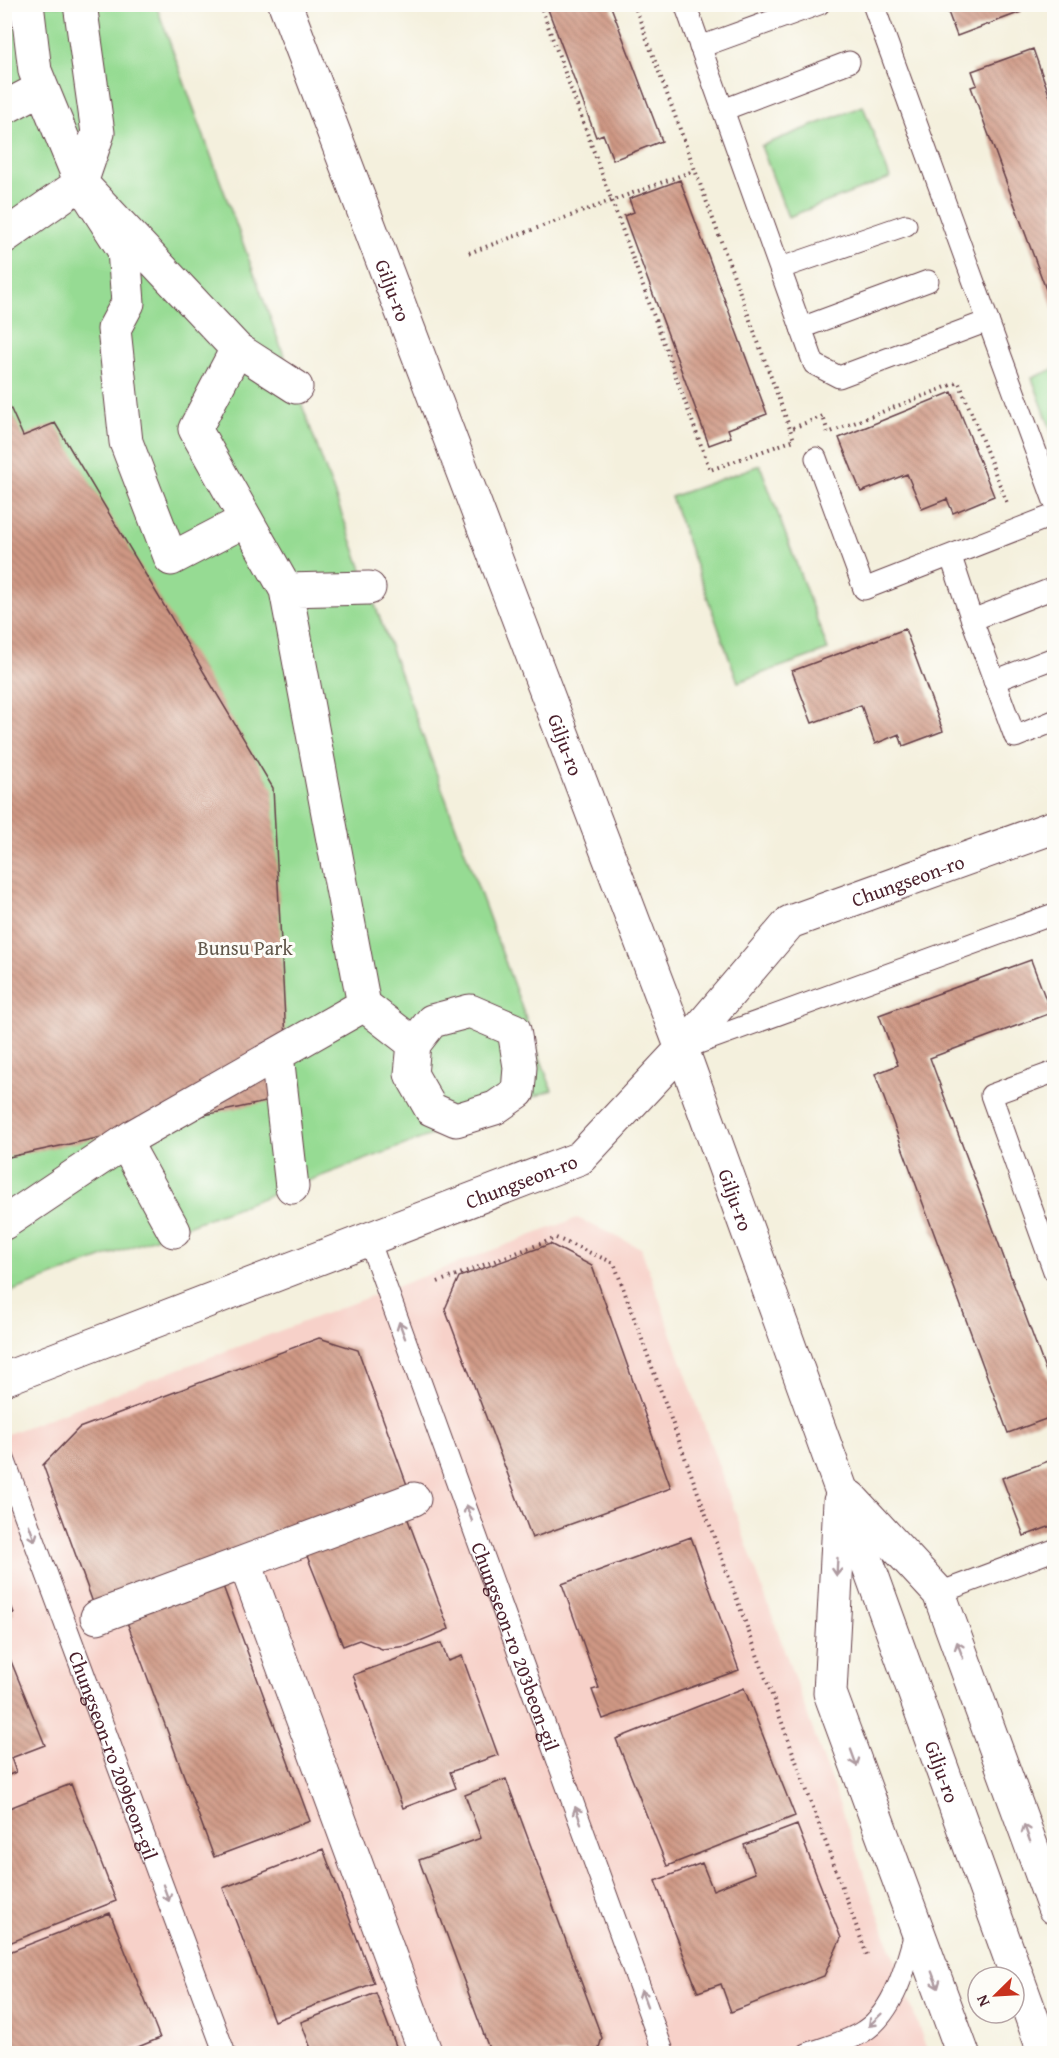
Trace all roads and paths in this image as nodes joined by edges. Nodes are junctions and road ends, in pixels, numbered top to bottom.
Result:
1 (27, 4) edge
2 (80, 4) edge
3 (285, 4) edge
4 (540, 4) edge
5 (685, 4) edge
6 (819, 4) edge
7 (873, 4) edge
8 (700, 47) junction
9 (849, 62) dead end
10 (42, 88) junction
11 (4, 108) edge
12 (723, 110) junction
13 (693, 171) dead end
14 (81, 183) junction
15 (612, 202) junction
16 (906, 225) dead end
17 (4, 237) edge
18 (469, 253) dead end
19 (781, 268) junction
20 (928, 281) dead end
21 (988, 321) junction
22 (801, 328) junction
23 (237, 349) junction
24 (296, 387) dead end
25 (790, 429) dead end
26 (816, 458) dead end
27 (1054, 501) edge
28 (1054, 515) edge
29 (246, 520) junction
30 (951, 557) junction
31 (369, 588) dead end
32 (1054, 588) edge
33 (286, 590) junction
34 (972, 620) junction
35 (1054, 658) edge
36 (994, 681) junction
37 (1054, 721) edge
38 (1054, 827) edge
39 (1054, 914) edge
40 (364, 1005) junction
41 (414, 1044) dead end
42 (682, 1049) junction
43 (277, 1055) junction
44 (1054, 1072) edge
45 (125, 1142) junction
46 (292, 1187) dead end
47 (4, 1223) edge
48 (174, 1231) dead end
49 (369, 1239) junction
50 (1054, 1271) edge
51 (438, 1282) dead end
52 (4, 1379) edge
53 (4, 1459) edge
54 (841, 1487) junction
55 (414, 1499) dead end
56 (1054, 1550) edge
57 (245, 1563) junction
58 (939, 1593) junction
59 (97, 1617) dead end
60 (1054, 1908) edge
61 (916, 1929) junction
62 (868, 1958) dead end
63 (225, 2054) edge
64 (426, 2054) edge
65 (664, 2054) edge
66 (807, 2054) edge
67 (963, 2054) edge
68 (1045, 2054) edge

1 - 10 street
2 - 14 street
3 - 42 street, Gilju-ro
4 - 15 path
5 - 8 lane
6 - 8 lane
7 - 21 lane
8 - 12 lane
9 - 12 lane
10 - 11 street
10 - 14 street
12 - 19 lane
13 - 15 path
14 - 17 street
14 - 23 street
14 - 29 street
15 - 18 path
15 - 25 path
16 - 19 lane
19 - 22 lane
20 - 22 lane
21 - 22 lane
21 - 27 lane
23 - 24 street
23 - 29 street
26 - 30 lane
28 - 30 lane
29 - 33 street
30 - 34 lane
31 - 33 street
32 - 34 lane
33 - 40 street
34 - 36 lane
35 - 36 lane
36 - 37 lane
38 - 42 street, Chungseon-ro
39 - 42 lane
40 - 41 street
40 - 43 street
42 - 49 street, Chungseon-ro
42 - 54 street, Gilju-ro
43 - 45 street
43 - 46 street
44 - 50 lane
45 - 47 street
45 - 48 street
49 - 52 street, Chungseon-ro
65 -> 49 lane, Chungseon-ro 203beon-gil
51 - 62 path
53 -> 63 lane, Chungseon-ro 209beon-gil
54 - 58 street, Gilju-ro
54 -> 61 street, Gilju-ro
54 - 68 street, Gilju-ro
55 - 57 street
56 - 58 lane
57 - 59 street
57 - 64 street
60 -> 58 street, Gilju-ro
61 -> 66 lane
61 -> 67 street, Gilju-ro

